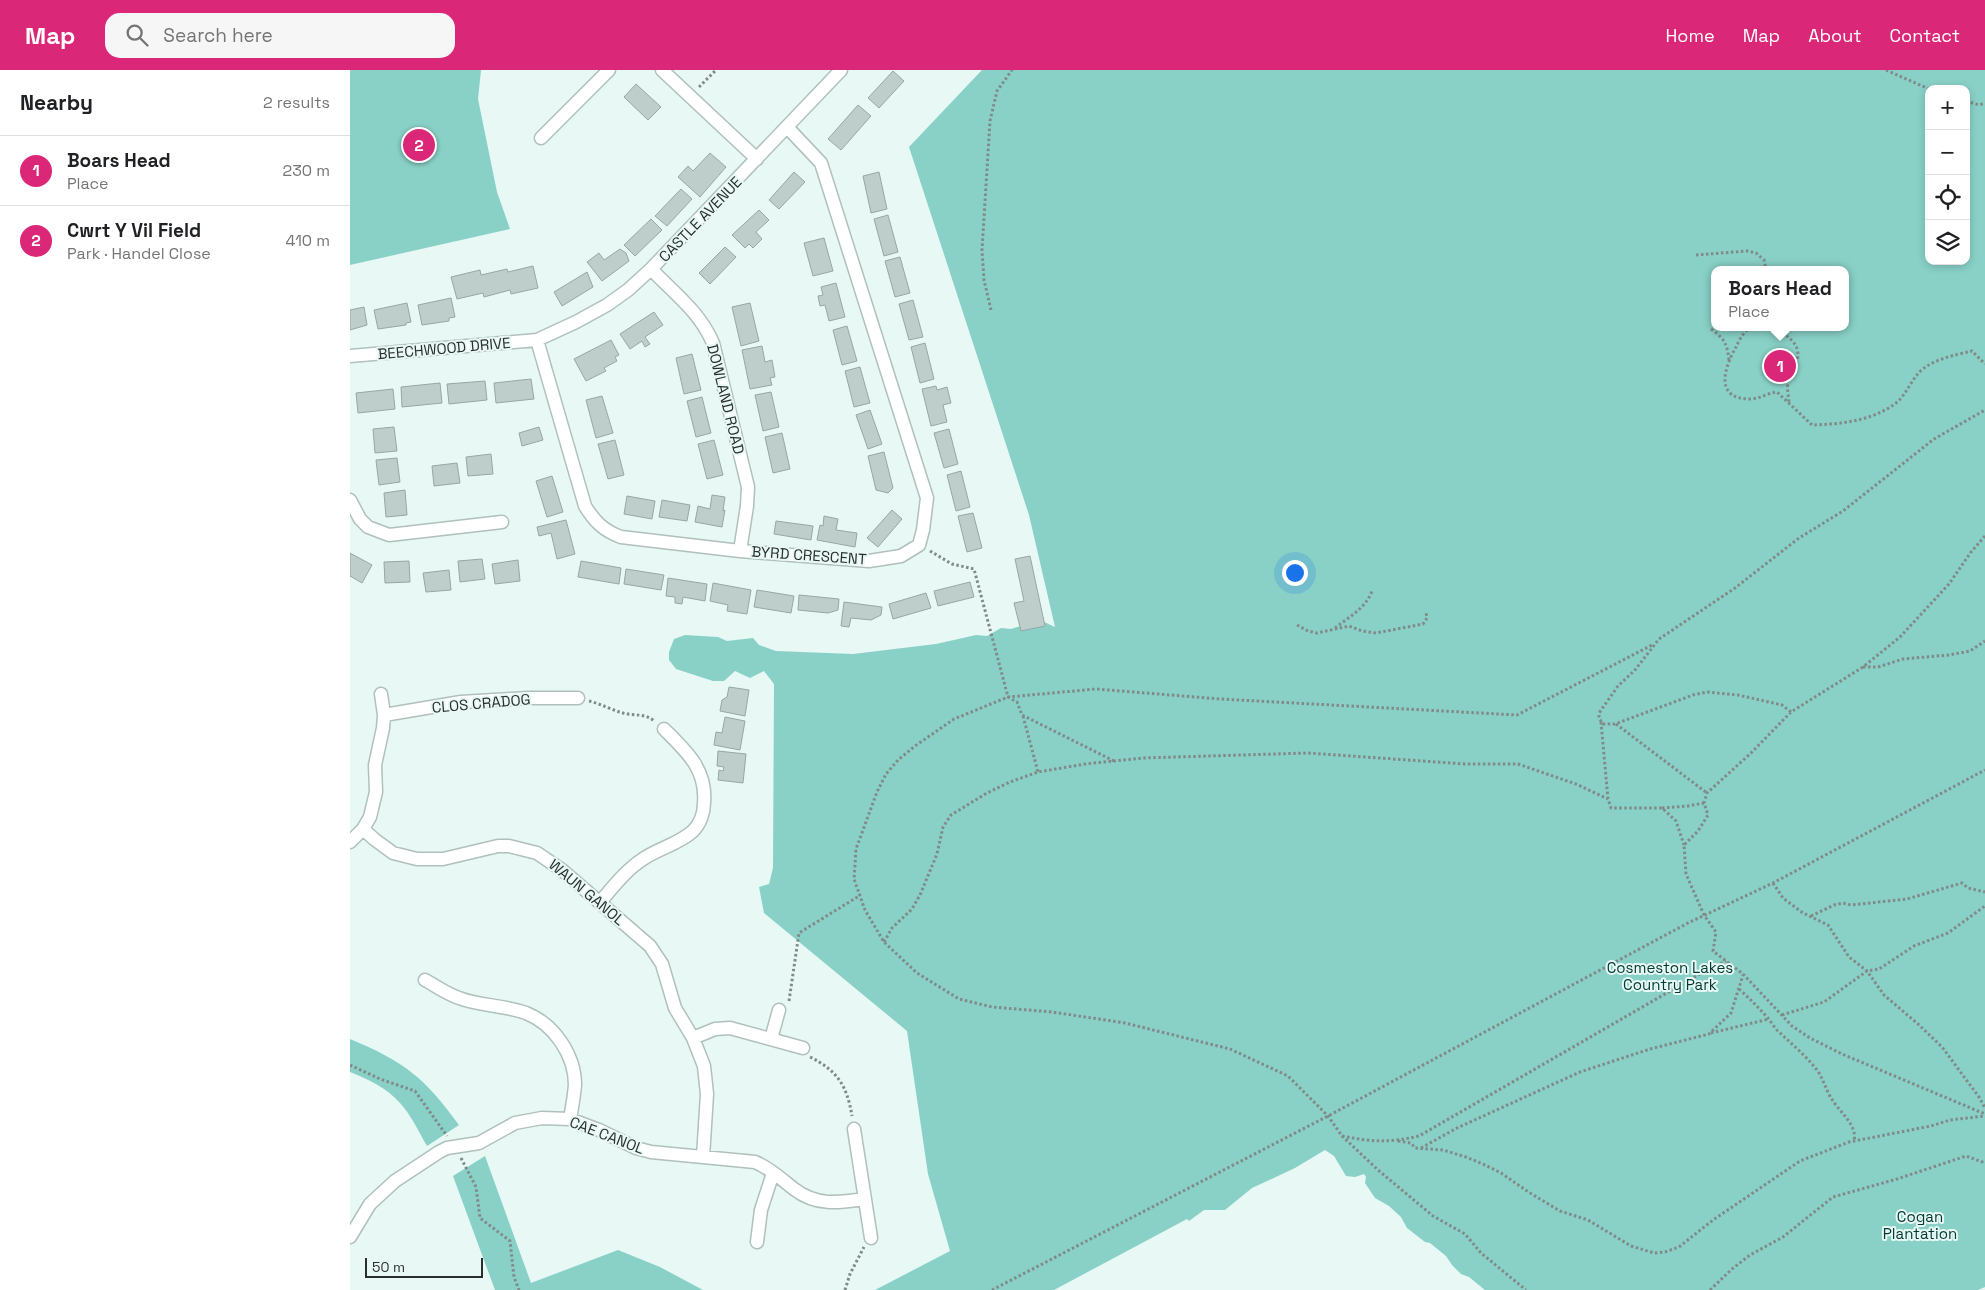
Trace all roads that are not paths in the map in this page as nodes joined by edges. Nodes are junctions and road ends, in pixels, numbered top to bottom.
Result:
1 (609, 70) edge
2 (662, 70) edge
3 (841, 70) edge
4 (787, 127) junction
5 (541, 138) dead end
6 (757, 159) junction
7 (651, 269) junction
8 (537, 340) junction
9 (350, 356) edge
10 (350, 500) edge
11 (502, 522) dead end
12 (740, 550) junction
13 (381, 694) dead end
14 (578, 698) road end
15 (384, 715) junction
16 (664, 729) road end
17 (363, 829) junction
18 (350, 842) edge
19 (600, 902) junction
20 (425, 980) dead end
21 (779, 1010) road end
22 (694, 1038) junction
23 (771, 1038) junction
24 (803, 1048) road end
25 (570, 1119) junction
26 (854, 1129) road end
27 (703, 1157) junction
28 (774, 1173) junction
29 (865, 1198) junction
30 (350, 1237) edge
31 (871, 1238) road end
32 (757, 1242) dead end

1 - 5 street
2 - 6 street
3 - 4 street, CASTLE AVENUE
4 - 6 street, CASTLE AVENUE
4 - 12 street, BYRD CRESCENT
6 - 7 street, CASTLE AVENUE
7 - 8 street, CASTLE AVENUE
7 - 12 street, DOWLAND ROAD
8 - 9 street, BEECHWOOD DRIVE
8 - 12 street, BYRD CRESCENT
10 - 11 street
13 - 15 street
14 - 15 street, CLOS CRADOG
15 - 17 street
16 - 19 street
17 - 18 street
17 - 19 street, WAUN GANOL
19 - 22 street, WAUN GANOL
20 - 25 street
21 - 23 street
22 - 23 street
22 - 27 street, WAUN GANOL
23 - 24 street
25 - 27 street, CAE CANOL
25 - 30 street, CAE CANOL
26 - 29 street
27 - 28 street, CAE CANOL
28 - 29 street, CAE CANOL
28 - 32 street
29 - 31 street

